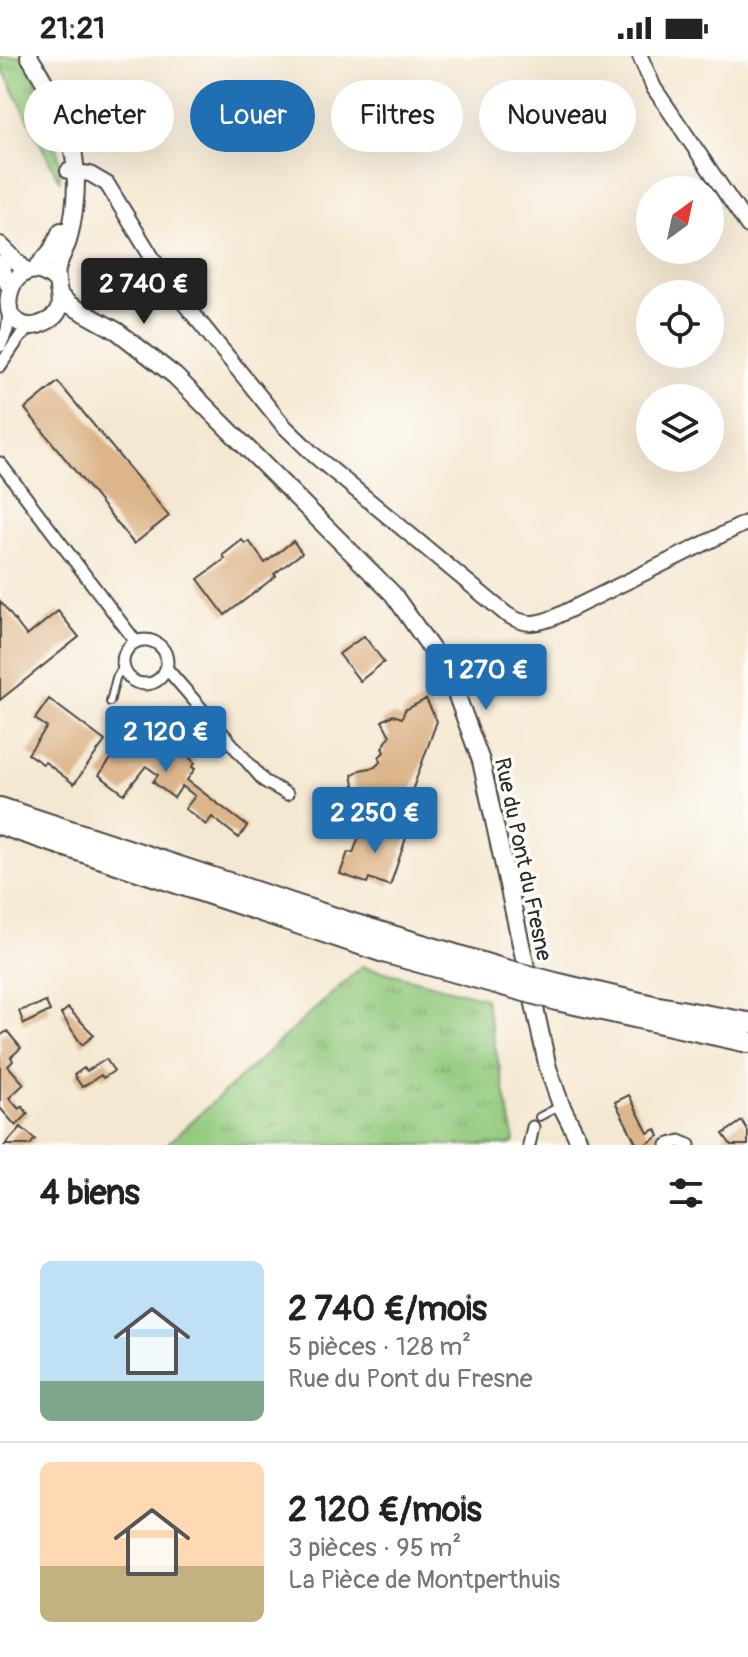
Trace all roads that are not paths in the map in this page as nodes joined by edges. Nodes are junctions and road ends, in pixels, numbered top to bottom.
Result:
1 (29, 56) edge
2 (640, 56) edge
3 (72, 171) junction
4 (748, 226) edge
5 (0, 245) edge
6 (0, 264) edge
7 (30, 270) junction
8 (8, 284) junction
9 (59, 289) junction
10 (9, 313) junction
11 (52, 318) junction
12 (31, 327) junction
13 (0, 346) edge
14 (0, 366) edge
15 (190, 393) junction
16 (0, 463) edge
17 (748, 522) edge
18 (136, 642) junction
19 (123, 666) junction
20 (167, 669) junction
21 (110, 702) dead end
22 (287, 794) dead end
23 (0, 808) edge
24 (0, 824) edge
25 (502, 977) junction
26 (558, 992) junction
27 (748, 1023) edge
28 (748, 1042) edge
29 (561, 1105) junction
30 (536, 1122) joint
31 (684, 1143) edge
32 (529, 1145) edge
33 (581, 1145) edge
34 (667, 1145) edge

1 - 3 main road
2 - 4 street
3 - 7 main road
3 - 9 main road
3 - 17 street
5 - 7 main road
6 - 8 main road
7 - 8 main road
7 - 9 main road
8 - 10 main road
9 - 11 main road
9 - 15 main road, Rue du Pont du Fresne
10 - 12 main road
10 - 13 street
11 - 12 main road
11 - 15 main road, Rue du Pont du Fresne
12 - 14 street
15 - 29 main road, Rue du Pont du Fresne
16 - 18 street
18 - 19 street
18 - 20 street
19 - 20 street
19 - 21 lane
20 - 22 street
23 - 25 highway
24 - 25 highway
25 - 26 highway, bridge
26 - 27 highway
26 - 28 highway
29 - 30 lane
29 - 33 main road, Rue du Pont du Fresne
30 - 32 street
31 - 34 street

